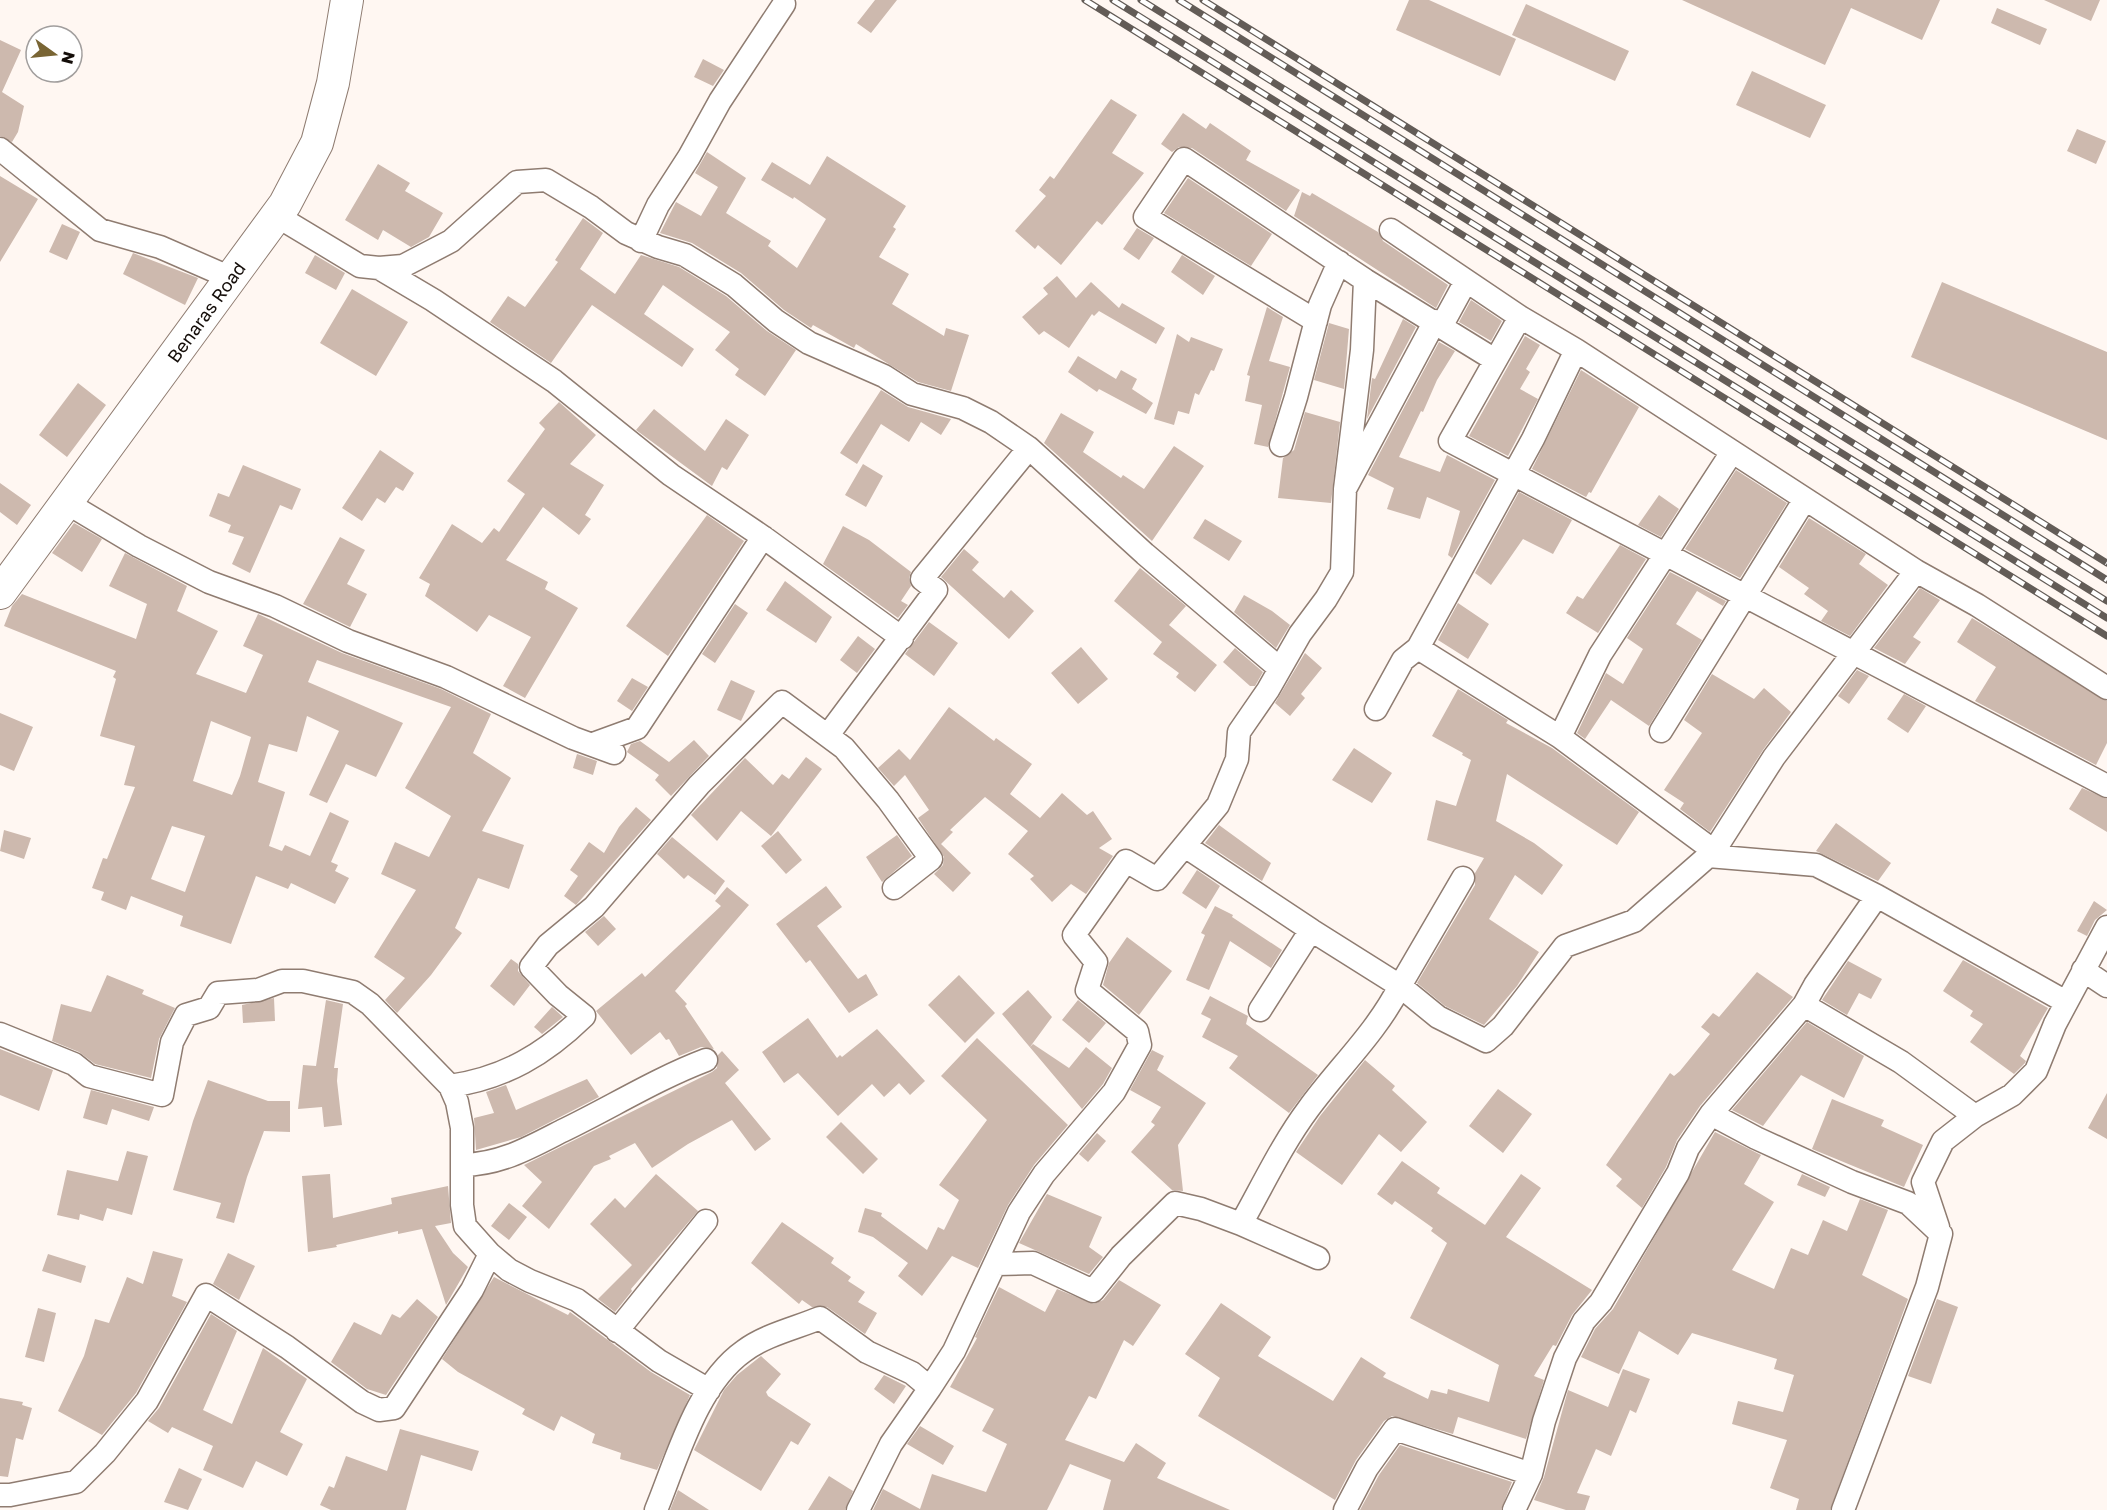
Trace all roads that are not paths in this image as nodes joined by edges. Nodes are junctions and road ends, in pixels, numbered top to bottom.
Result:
1 (347, 0) edge
2 (784, 4) dead end
3 (0, 149) edge
4 (277, 216) junction
5 (1391, 230) dead end
6 (641, 241) junction
7 (1339, 262) junction
8 (379, 268) junction
9 (231, 278) junction
10 (1365, 279) junction
11 (1466, 281) junction
12 (1520, 317) junction
13 (1316, 321) junction
14 (1438, 323) junction
15 (1576, 350) junction
16 (1495, 360) junction
17 (1281, 445) dead end
18 (1029, 448) junction
19 (1732, 452) junction
20 (1514, 474) junction
21 (1345, 489) junction
22 (1805, 499) junction
23 (67, 502) junction
24 (763, 537) junction
25 (1666, 553) junction
26 (1916, 571) junction
27 (0, 593) edge
28 (1745, 594) junction
29 (902, 638) junction
30 (1418, 648) junction
31 (1853, 651) junction
32 (1278, 667) junction
33 (2107, 688) edge
34 (1376, 709) dead end
35 (1661, 731) dead end
36 (828, 735) junction
37 (1560, 737) junction
38 (592, 744) junction
39 (614, 753) dead end
40 (2107, 786) edge
41 (1185, 846) junction
42 (1711, 853) junction
43 (1463, 878) dead end
44 (894, 888) dead end
45 (1877, 896) junction
46 (2107, 927) edge
47 (1311, 930) junction
48 (2083, 970) junction
49 (1400, 986) junction
50 (2107, 986) edge
51 (2066, 1002) junction
52 (1804, 1005) junction
53 (1260, 1010) dead end
54 (0, 1034) edge
55 (705, 1060) dead end
56 (450, 1086) junction
57 (1712, 1114) junction
58 (1975, 1116) junction
59 (463, 1165) junction
60 (706, 1221) dead end
61 (1241, 1224) junction
62 (1941, 1234) junction
63 (490, 1254) junction
64 (1318, 1258) dead end
65 (996, 1263) junction
66 (618, 1331) junction
67 (930, 1388) junction
68 (709, 1390) junction
69 (1532, 1474) junction
70 (0, 1495) edge
71 (656, 1510) edge
72 (858, 1510) edge
73 (1345, 1510) edge
74 (1514, 1510) edge
75 (1843, 1510) edge

1 - 4 main road, Benaras Road
2 - 6 street
3 - 9 street
4 - 8 street
4 - 9 main road, Benaras Road
5 - 11 street
6 - 8 street
6 - 18 street
7 - 10 street
7 - 13 street
7 - 13 street
8 - 24 street
9 - 23 main road, Benaras Road
10 - 14 street
10 - 21 street
11 - 12 street
11 - 14 street
12 - 15 street
12 - 16 street
13 - 17 street
14 - 16 street
14 - 21 street
15 - 19 street
15 - 20 street
16 - 20 street
18 - 29 street
18 - 32 street
19 - 22 street
19 - 25 street
20 - 25 street
20 - 30 street
21 - 32 street
22 - 26 street
22 - 28 street
23 - 27 main road, Benaras Road
23 - 38 street
24 - 29 street
24 - 38 street
25 - 28 street
25 - 37 street
26 - 31 street
26 - 33 street
28 - 31 street
28 - 35 street
29 - 36 street
30 - 34 street
30 - 37 street
31 - 40 street
31 - 42 street
32 - 41 street
36 - 44 street
36 - 56 street
37 - 42 street
38 - 39 street
41 - 47 street
41 - 65 street
42 - 45 street
42 - 49 street
43 - 49 street
45 - 51 street
45 - 52 street
46 - 48 street
47 - 49 street
47 - 53 street
48 - 50 street
48 - 51 street
49 - 61 street
51 - 58 street
52 - 57 street
52 - 58 street
54 - 56 street
55 - 59 street
56 - 59 street
57 - 62 street
57 - 69 street
58 - 62 street
59 - 63 street
60 - 66 street
61 - 64 street
61 - 65 street
62 - 75 street
63 - 66 street
63 - 70 street
65 - 67 street
66 - 68 street
67 - 68 street
67 - 72 street
68 - 71 street
69 - 73 street
69 - 74 street

